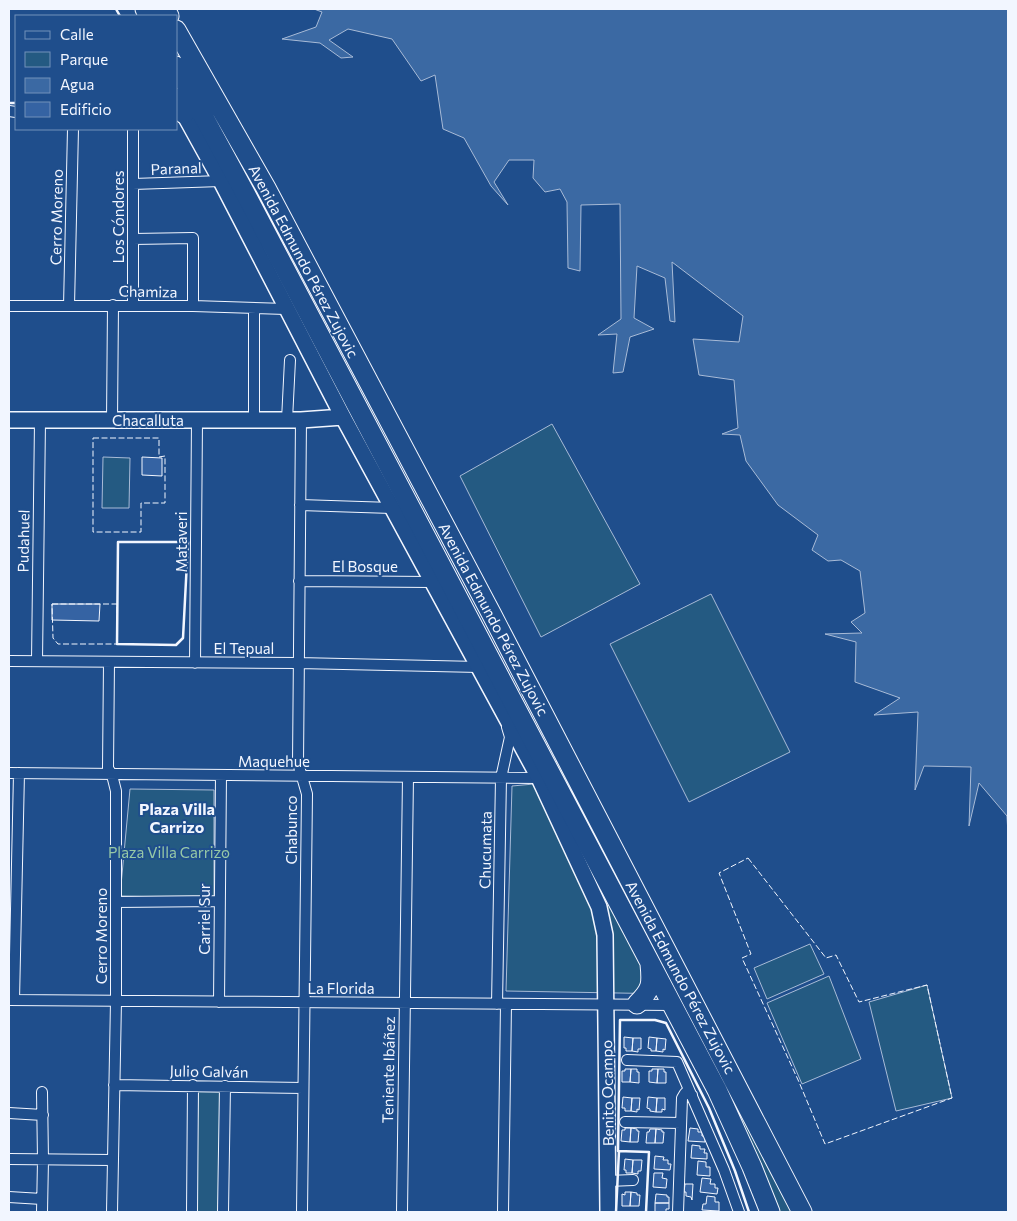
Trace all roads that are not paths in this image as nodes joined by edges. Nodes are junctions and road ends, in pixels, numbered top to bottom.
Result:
1 (178, 34) edge
2 (178, 70) edge
3 (179, 109) edge
4 (73, 130) edge
5 (133, 130) edge
6 (221, 181) junction
7 (133, 184) junction
8 (133, 239) junction
9 (9, 306) edge
10 (69, 306) junction
11 (113, 306) junction
12 (132, 306) junction
13 (193, 306) junction
14 (254, 308) junction
15 (286, 309) junction
16 (290, 360) dead end
17 (343, 417) junction
18 (9, 420) edge
19 (40, 420) junction
20 (112, 420) junction
21 (197, 420) junction
22 (254, 420) junction
23 (294, 420) junction
24 (300, 505) junction
25 (392, 508) junction
26 (299, 581) junction
27 (432, 582) junction
28 (9, 661) edge
29 (37, 661) junction
30 (109, 662) junction
31 (195, 663) junction
32 (298, 663) junction
33 (479, 667) junction
34 (497, 700) junction
35 (14, 773) edge
36 (112, 775) junction
37 (221, 776) junction
38 (302, 776) junction
39 (408, 777) junction
40 (501, 778) junction
41 (539, 778) junction
42 (219, 901) junction
43 (116, 902) junction
44 (650, 961) junction
45 (11, 1000) edge
46 (116, 1001) junction
47 (219, 1002) junction
48 (305, 1002) junction
49 (404, 1003) junction
50 (502, 1004) junction
51 (606, 1004) junction
52 (637, 1004) junction
53 (673, 1005) junction
54 (627, 1060) dead end
55 (114, 1085) junction
56 (193, 1085) junction
57 (226, 1086) junction
58 (303, 1088) junction
59 (42, 1092) dead end
60 (692, 1095) junction
61 (9, 1113) edge
62 (43, 1115) junction
63 (625, 1122) dead end
64 (681, 1123) junction
65 (9, 1159) edge
66 (43, 1160) junction
67 (112, 1160) junction
68 (633, 1180) dead end
69 (608, 1181) junction
70 (9, 1197) edge
71 (42, 1198) junction
72 (768, 1209) edge
73 (42, 1212) edge
74 (112, 1212) edge
75 (192, 1212) edge
76 (223, 1212) edge
77 (302, 1212) edge
78 (402, 1212) edge
79 (503, 1212) edge
80 (608, 1212) edge
81 (678, 1212) edge
82 (739, 1212) edge
83 (802, 1212) edge

1 - 83 highway, Avenida Edmundo Pérez Zujovic
2 - 44 highway, Avenida Edmundo Pérez Zujovic
3 - 6 street
4 - 10 street, Cerro Moreno
5 - 7 street, Los Cóndores
6 - 7 street, Paranal
6 - 15 street
7 - 8 street, Los Cóndores
8 - 12 street, Los Cóndores
8 - 13 street
9 - 10 street, Chamiza
10 - 11 street, Chamiza
11 - 12 street, Chamiza
11 - 20 street
12 - 13 street, Chamiza
13 - 14 street, Chamiza
14 - 15 street, Chamiza
14 - 22 street
15 - 17 street
16 - 23 street
17 - 23 street, Chacalluta
17 - 25 street
18 - 19 street, Chacalluta
19 - 20 street, Chacalluta
19 - 29 street, Pudahuel
20 - 21 street, Chacalluta
21 - 22 street, Chacalluta
21 - 31 street, Mataveri
22 - 23 street, Chacalluta
23 - 24 street, Chabunco
24 - 25 street
24 - 26 street, Chabunco
25 - 27 street
26 - 27 street, El Bosque
26 - 32 street, Chabunco
27 - 33 street
28 - 29 street, El Tepual
29 - 30 street, El Tepual
30 - 31 street, El Tepual
30 - 36 street, Cerro Moreno
31 - 32 street, El Tepual
32 - 33 street, El Tepual
32 - 38 street, Chabunco
33 - 34 street
34 - 40 street, Chucumata
34 - 41 street
35 - 36 street, Maquehue
35 - 45 street
36 - 37 street, Maquehue
36 - 43 street, Cerro Moreno
37 - 38 street, Maquehue
37 - 42 street, Carriel Sur
38 - 39 street, Maquehue
38 - 48 street, Chabunco
39 - 40 street, Maquehue
39 - 49 street, Teniente Ibáñez
40 - 41 street, Maquehue
40 - 50 street, Chucumata
41 - 51 street
42 - 43 street
42 - 47 street, Carriel Sur
43 - 46 street, Cerro Moreno
44 - 52 highway
44 - 53 highway, Avenida Edmundo Pérez Zujovic
45 - 46 street, La Florida
46 - 47 street, La Florida
46 - 55 street, Cerro Moreno
47 - 48 street, La Florida
48 - 49 street, La Florida
48 - 58 street, Chabunco
49 - 50 street, La Florida
49 - 78 street, Teniente Ibáñez
50 - 51 street, La Florida
50 - 79 street, Chucumata
51 - 52 street, La Florida
51 - 69 street, Benito Ocampo
52 - 53 street, La Florida
53 - 72 highway, Avenida Edmundo Pérez Zujovic
54 - 60 street
55 - 56 street, Julio Galván
55 - 67 street, Cerro Moreno
56 - 57 street, Julio Galván
56 - 75 street
57 - 58 street, Julio Galván
57 - 76 street
58 - 77 street, Chabunco
59 - 62 street
60 - 64 street
60 - 82 street
61 - 62 street
62 - 66 street
63 - 64 street
64 - 81 street
65 - 66 street
66 - 67 street
66 - 71 street
67 - 74 street, Cerro Moreno
68 - 69 street
69 - 80 street, Benito Ocampo
70 - 71 street
71 - 73 street

